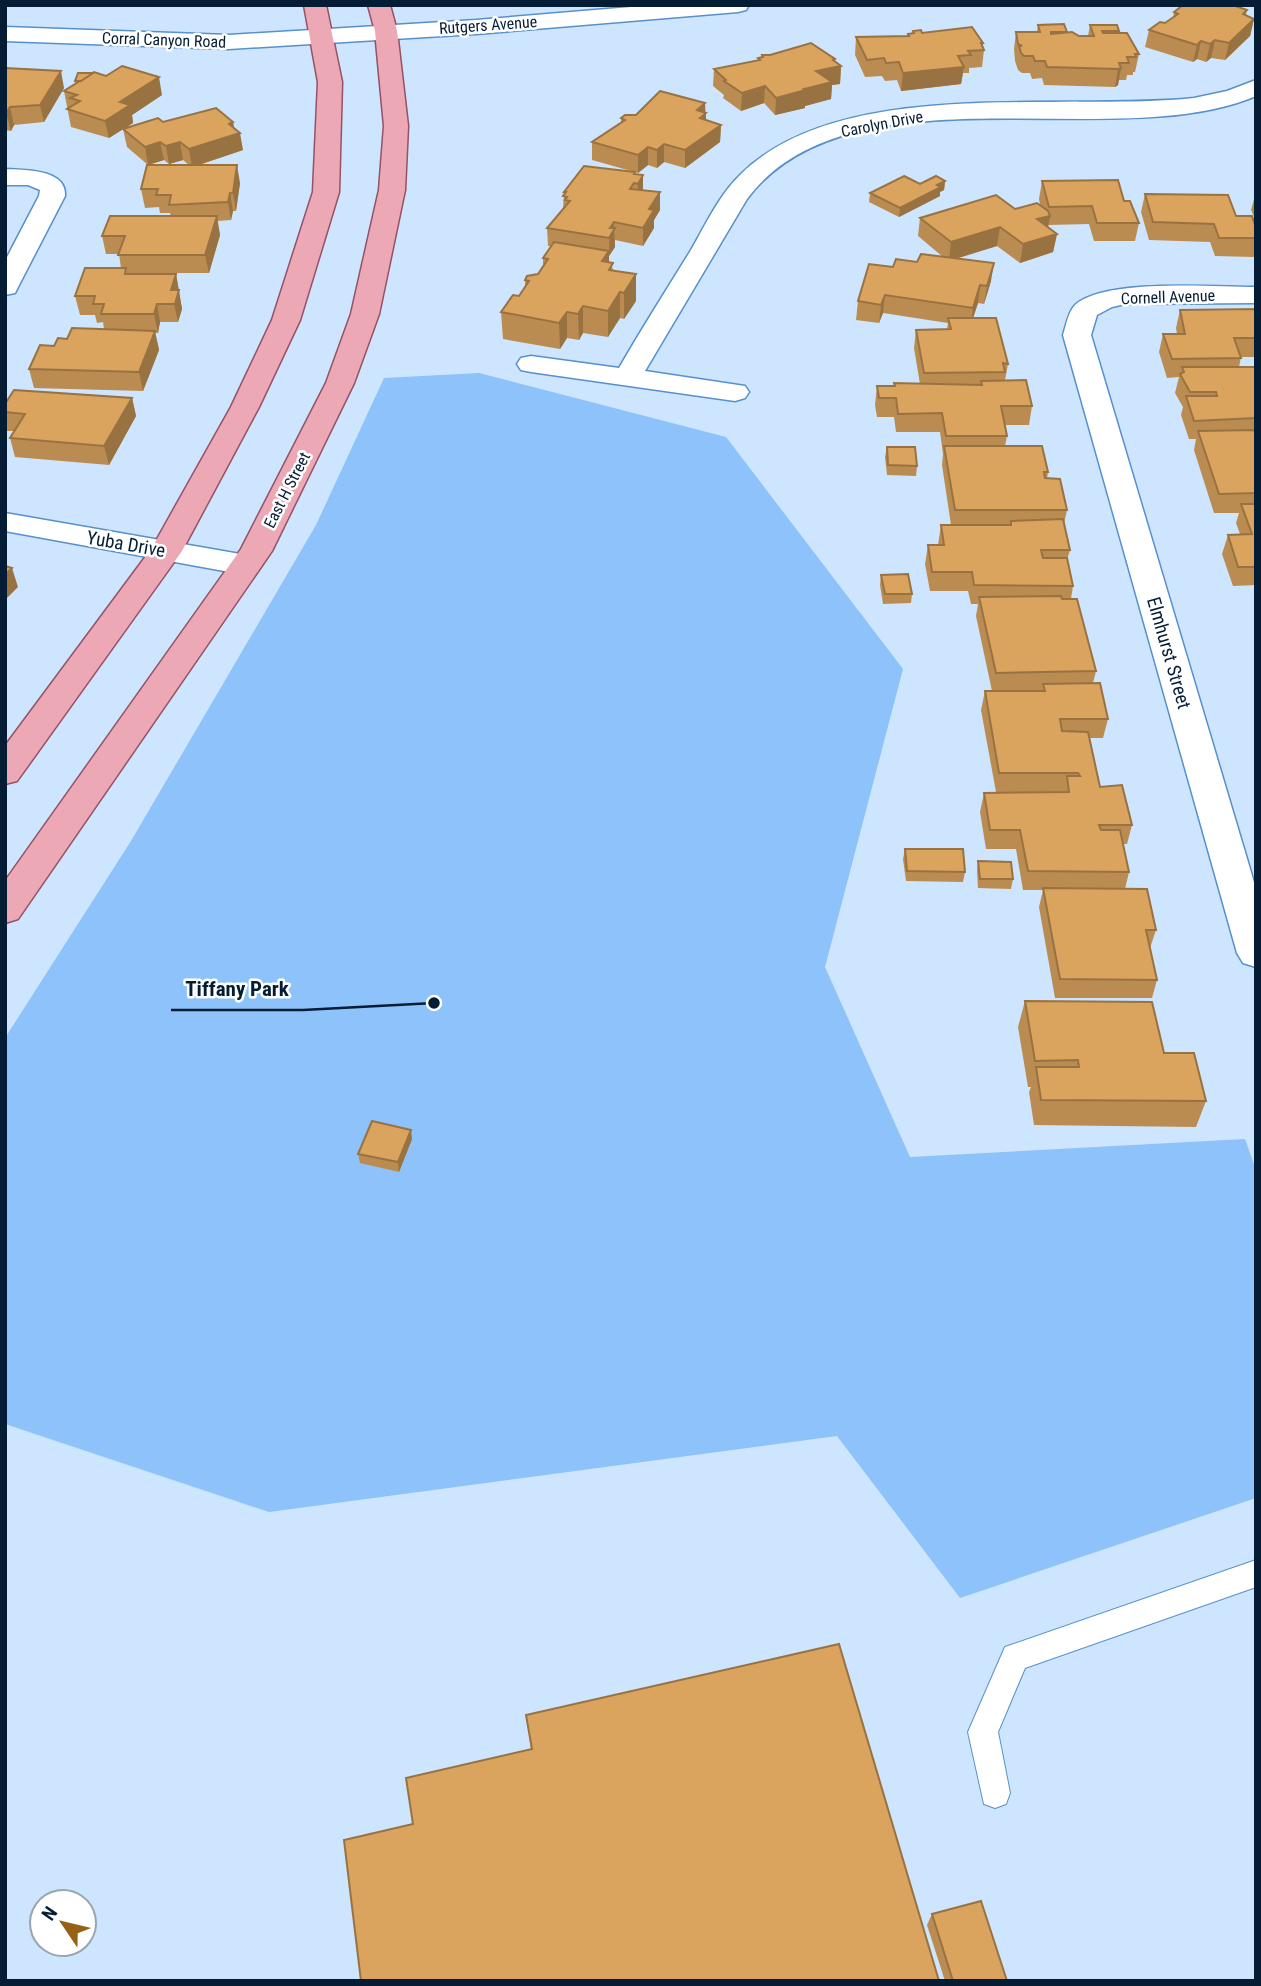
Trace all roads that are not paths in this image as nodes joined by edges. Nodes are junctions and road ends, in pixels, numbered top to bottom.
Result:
1 (315, 5) edge
2 (380, 5) edge
3 (738, 5) edge
4 (386, 32) junction
5 (5, 34) edge
6 (322, 36) junction
7 (1256, 87) edge
8 (5, 177) edge
9 (5, 287) edge
10 (1256, 295) edge
11 (1082, 353) joint
12 (531, 364) dead end
13 (627, 377) junction
14 (735, 392) dead end
15 (5, 522) edge
16 (166, 551) junction
17 (246, 565) junction
18 (5, 772) edge
19 (5, 909) edge
20 (1256, 953) edge
21 (1256, 1573) edge
22 (995, 1793) dead end

1 - 6 main road
2 - 4 main road, East H Street
3 - 4 street, Rutgers Avenue
4 - 6 street, Rutgers Avenue
4 - 17 main road, East H Street
5 - 6 street, Corral Canyon Road
6 - 16 main road
7 - 13 street, Carolyn Drive
8 - 9 street
10 - 11 street, Cornell Avenue
11 - 20 street, Elmhurst Street
12 - 13 street
13 - 14 street
15 - 16 street, Yuba Drive
16 - 17 street, Yuba Drive
16 - 18 main road
17 - 19 main road, East H Street
21 - 22 lane

